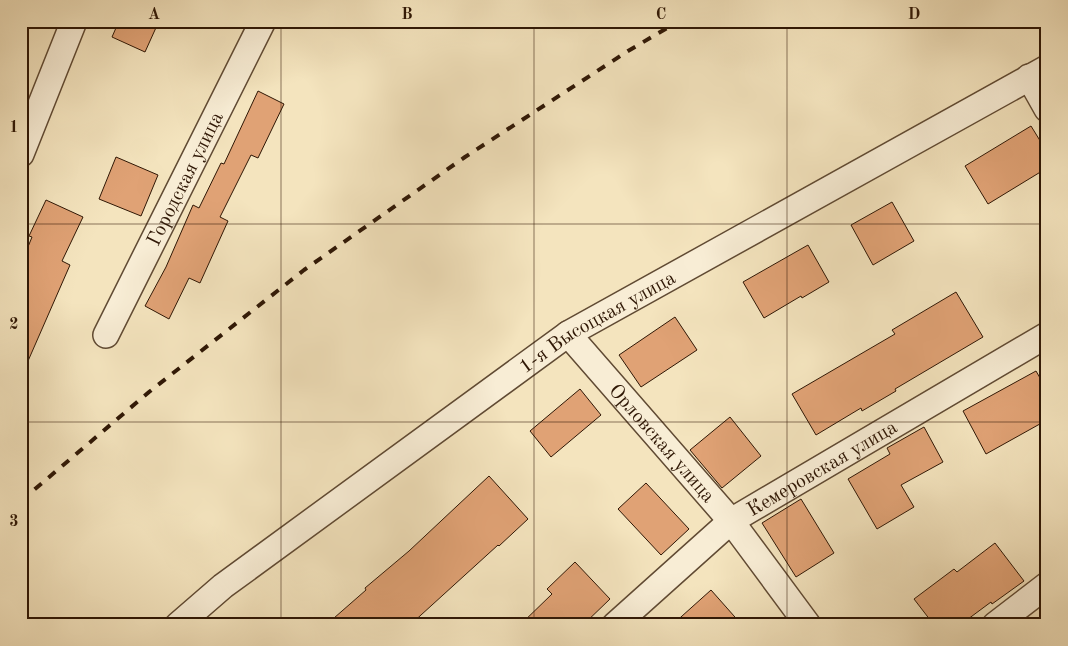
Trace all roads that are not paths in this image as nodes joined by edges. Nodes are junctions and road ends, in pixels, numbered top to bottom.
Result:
1 (74, 21) edge
2 (263, 21) edge
3 (1038, 73) edge
4 (1047, 109) edge
5 (21, 154) edge
6 (568, 334) junction
7 (106, 335) dead end
8 (1047, 335) edge
9 (731, 521) junction
10 (1047, 585) edge
11 (178, 625) edge
12 (615, 625) edge
13 (808, 625) edge
14 (995, 625) edge

1 - 5 street
2 - 7 street, Городская улица
3 - 4 street
3 - 6 street, 1-я Высоцкая улица
6 - 9 street, Орловская улица
6 - 11 street, 1-я Высоцкая улица
8 - 9 street, Кемеровская улица
9 - 12 street, Кемеровская улица
9 - 13 street, Орловская улица
10 - 14 street

